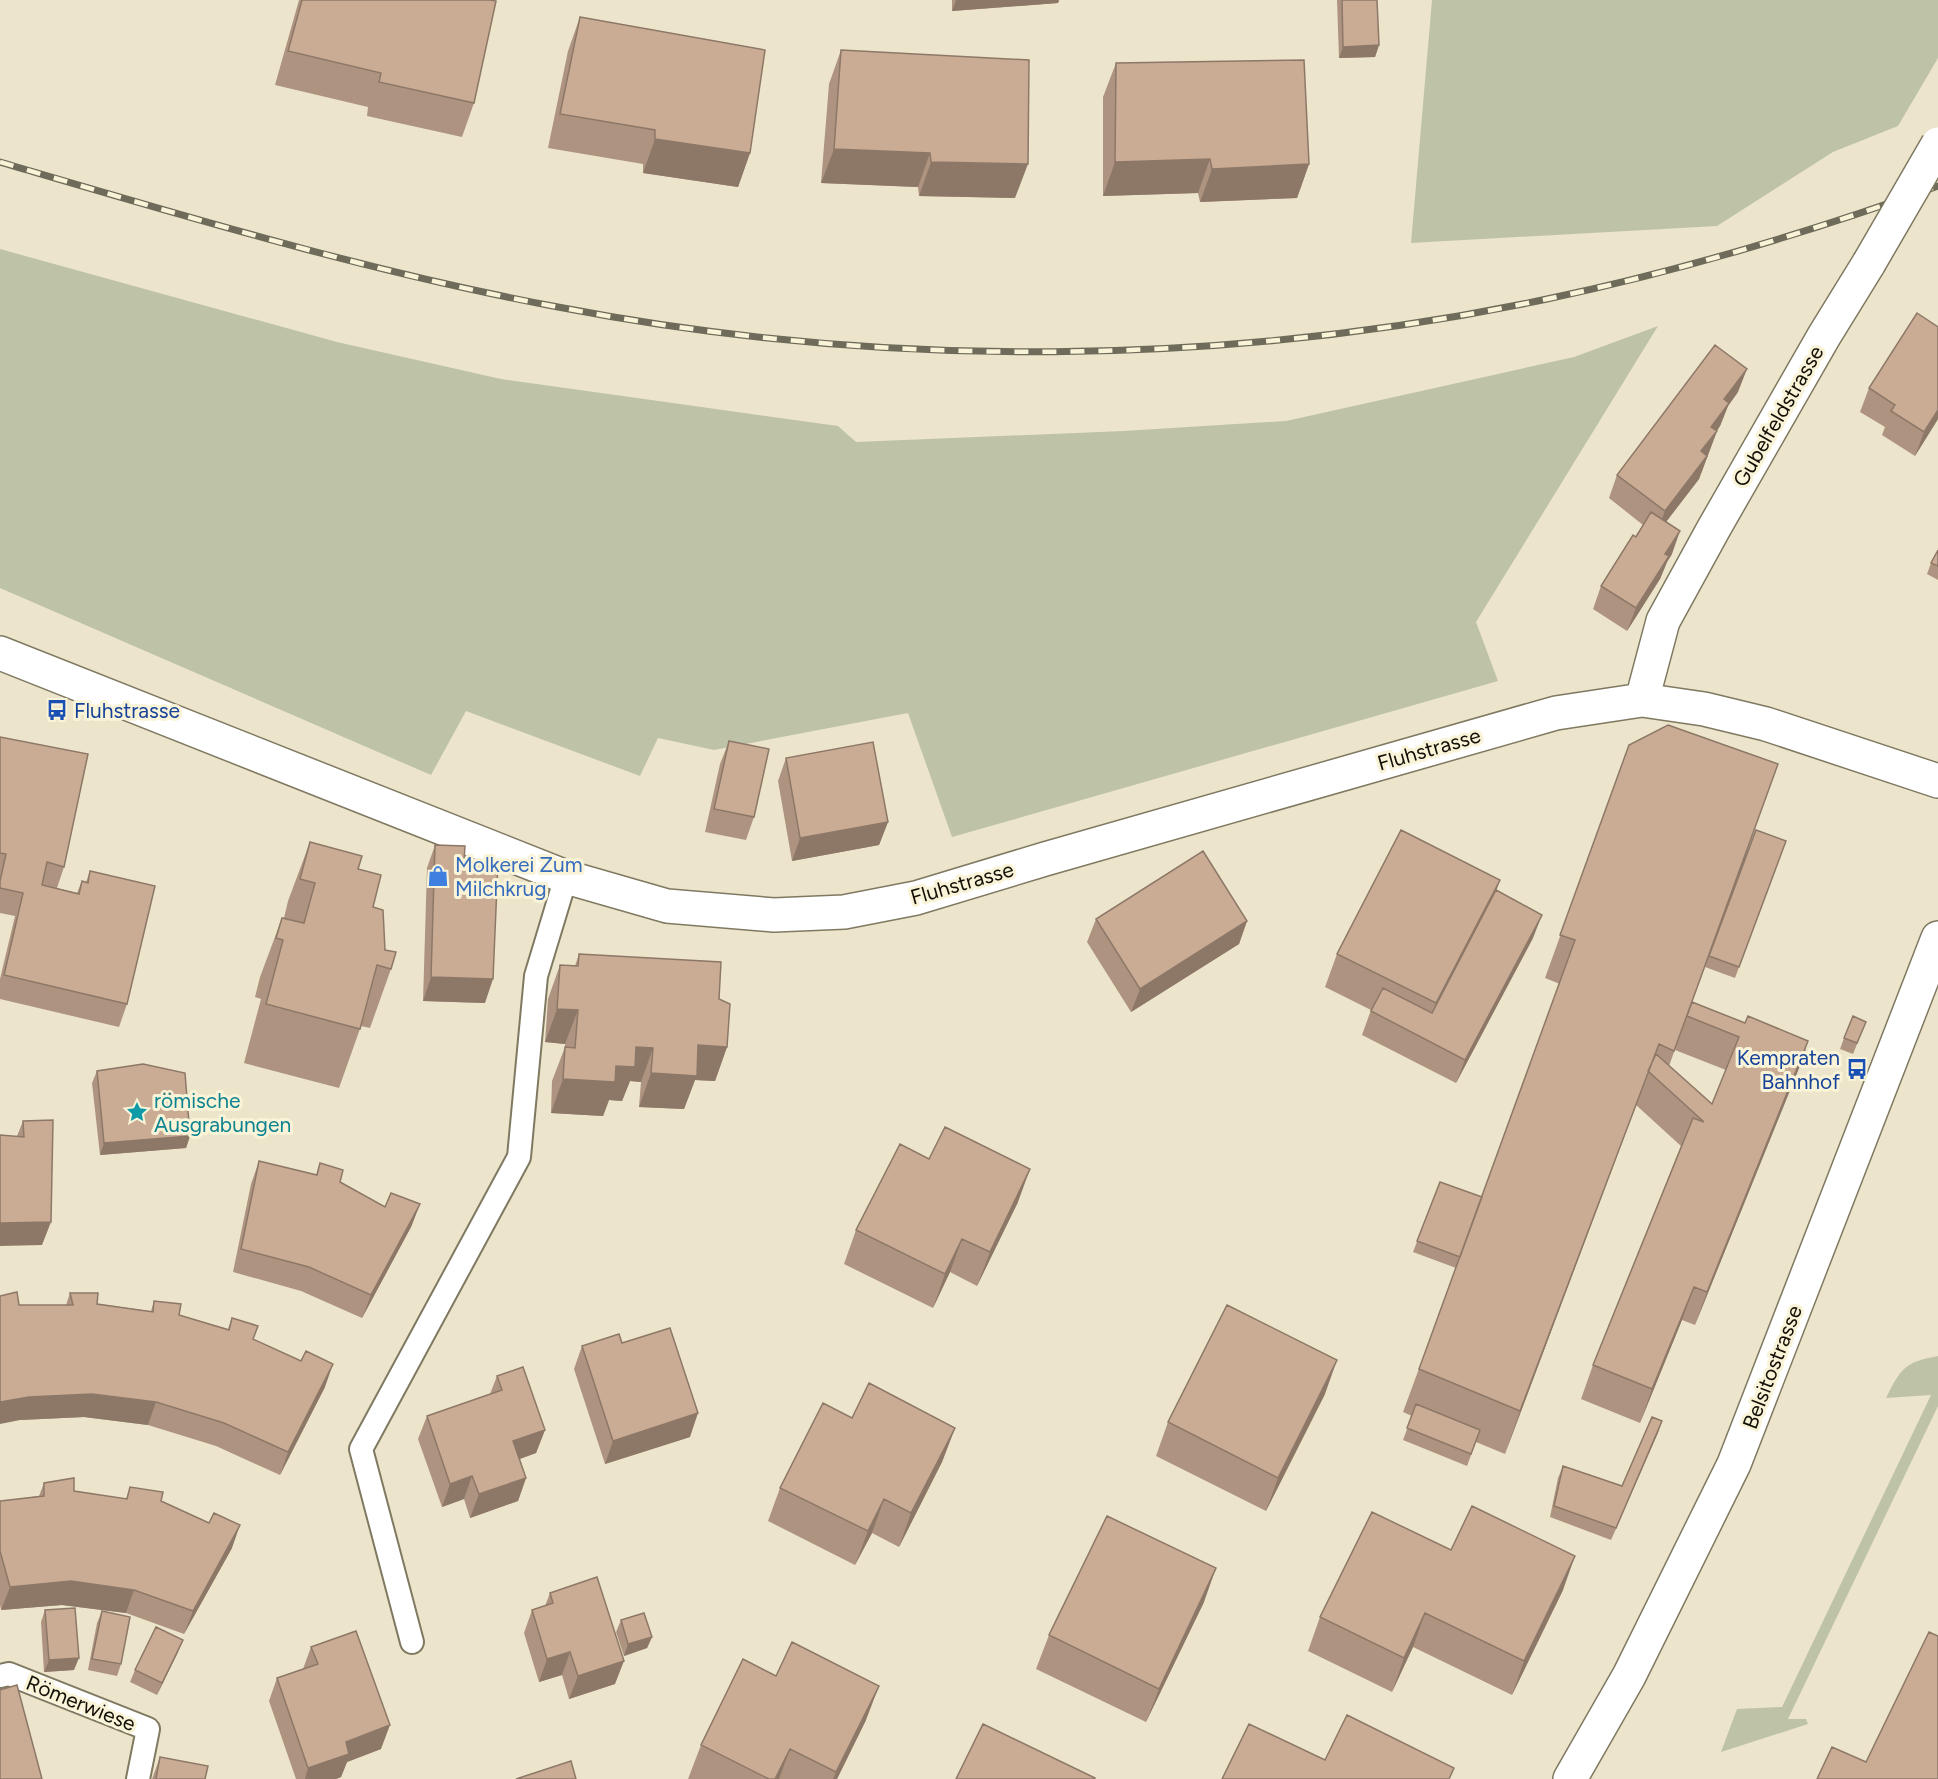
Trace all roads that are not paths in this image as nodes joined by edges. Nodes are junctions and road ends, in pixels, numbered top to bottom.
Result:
1 (1938, 144) edge
2 (0, 653) edge
3 (1642, 700) junction
4 (1938, 781) edge
5 (566, 877) junction
6 (1938, 938) edge
7 (412, 1642) dead end
8 (0, 1676) edge
9 (138, 1779) edge
10 (1570, 1779) edge

1 - 3 street, Gubelfeldstrasse, bridge
2 - 5 street, Fluhstrasse
3 - 4 street, Fluhstrasse
3 - 5 street, Fluhstrasse
5 - 7 lane
6 - 10 street, Belsitostrasse
8 - 9 lane, Römerwiese

